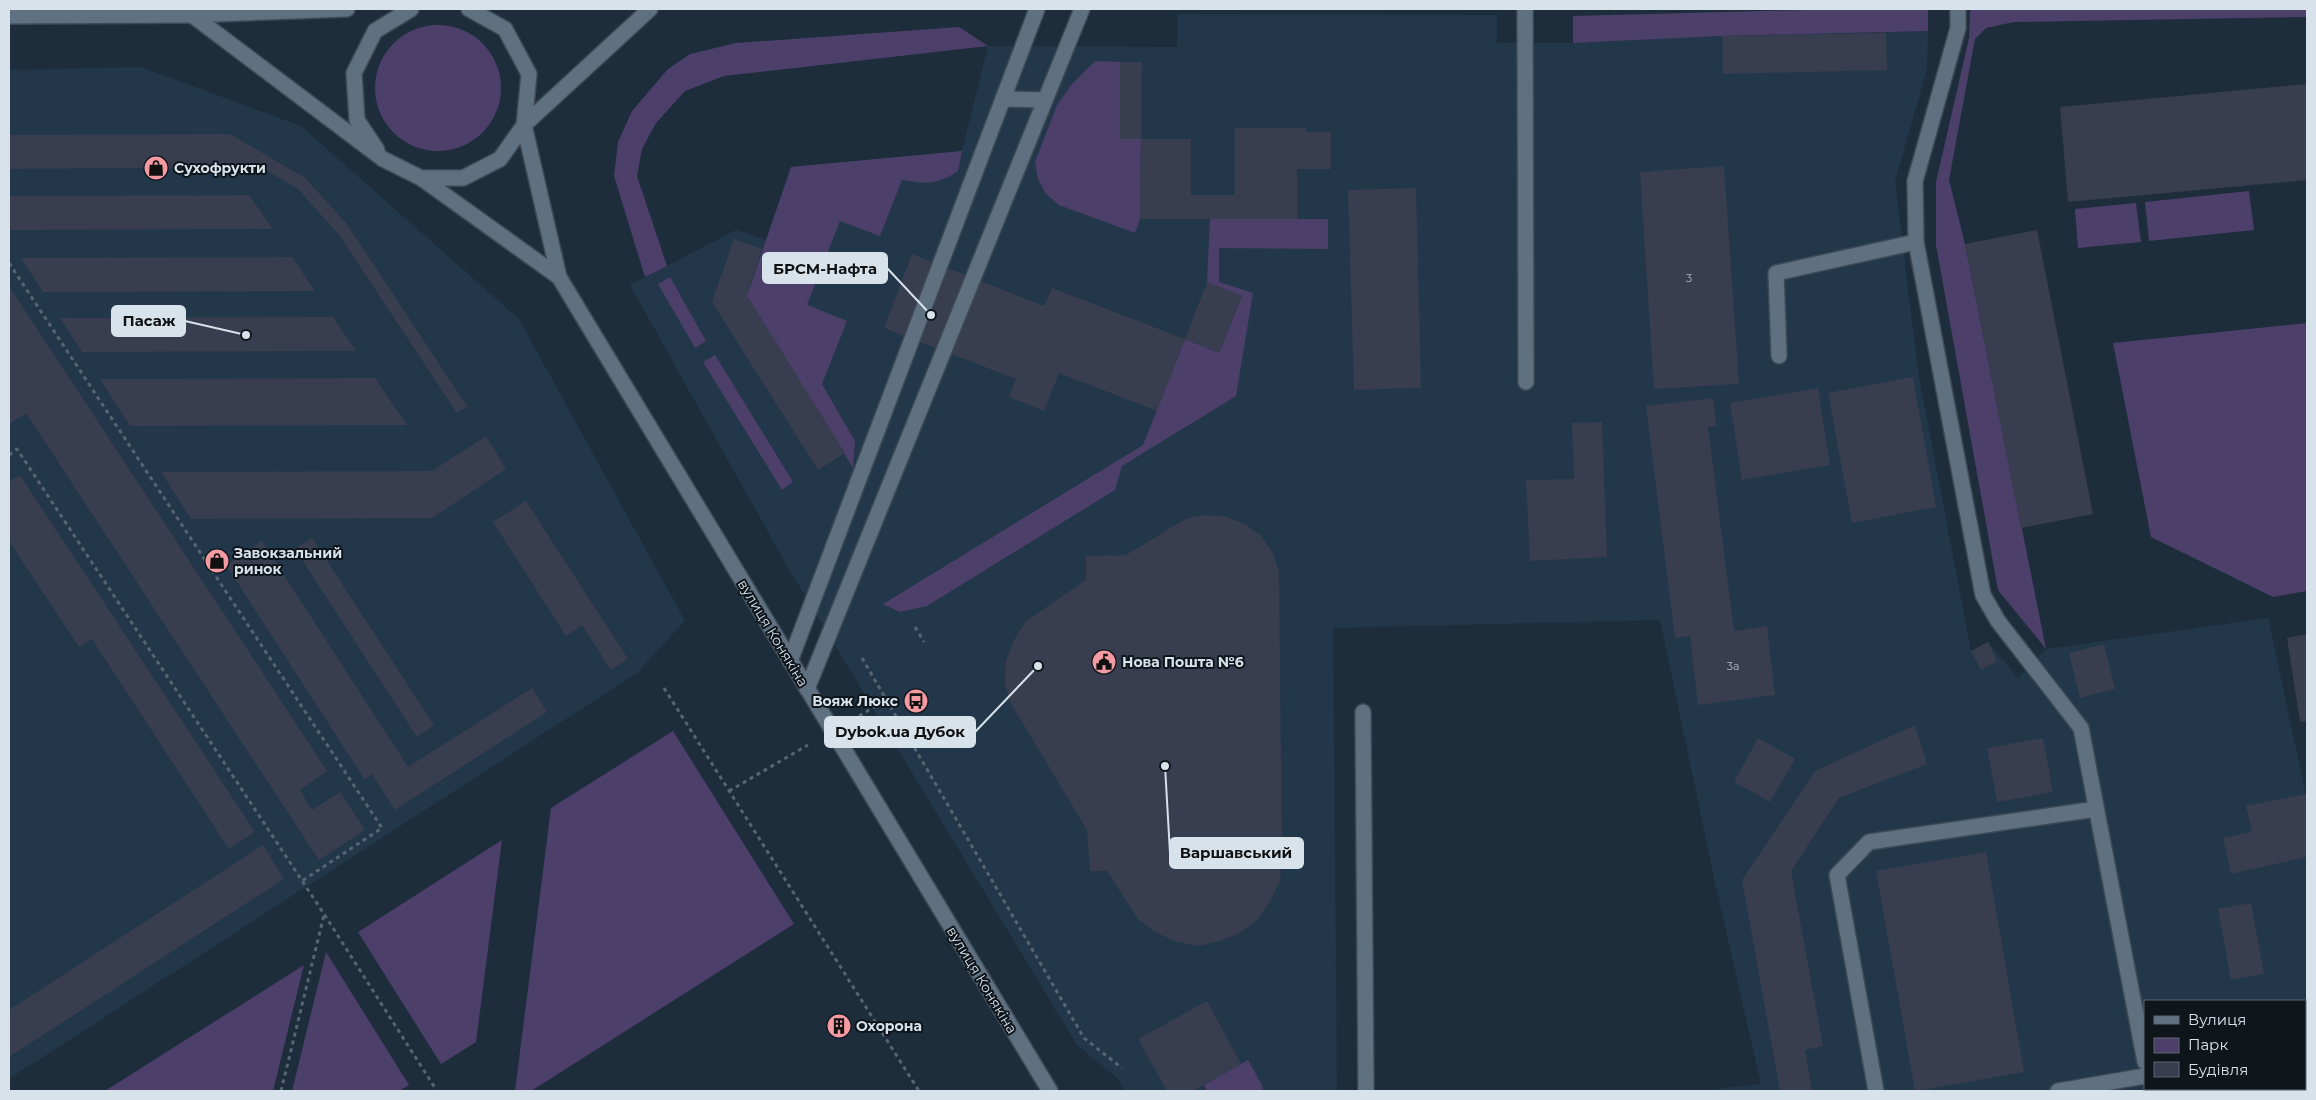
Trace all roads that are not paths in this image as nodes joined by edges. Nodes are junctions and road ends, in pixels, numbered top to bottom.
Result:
1 (347, 9) edge
2 (411, 9) edge
3 (470, 9) edge
4 (650, 9) edge
5 (1037, 9) edge
6 (1082, 9) edge
7 (1525, 9) edge
8 (1958, 9) edge
9 (192, 15) junction
10 (9, 16) edge
11 (1003, 99) junction
12 (1045, 100) junction
13 (524, 124) junction
14 (383, 159) junction
15 (420, 178) junction
16 (1916, 242) junction
17 (559, 278) junction
18 (1779, 356) dead end
19 (1526, 382) dead end
20 (790, 661) junction
21 (807, 689) junction
22 (1363, 712) dead end
23 (2096, 809) junction
24 (2144, 1057) edge
25 (2144, 1076) edge
26 (1050, 1091) edge
27 (1366, 1091) edge
28 (1876, 1091) edge
29 (2058, 1091) edge

1 - 9 main road
2 - 14 main road
3 - 13 main road
4 - 13 main road
5 - 11 main road
6 - 12 main road
7 - 19 main road
8 - 16 main road
9 - 10 main road
9 - 14 main road
11 - 12 main road
11 - 20 main road
12 - 21 main road
13 - 15 main road
13 - 17 main road
14 - 15 main road
15 - 17 main road
16 - 18 main road
16 - 23 main road
17 - 20 main road, вулиця Конякіна
20 - 21 main road, вулиця Конякіна
21 - 26 main road, вулиця Конякіна
22 - 27 main road
23 - 24 main road
23 - 28 main road
25 - 29 main road

